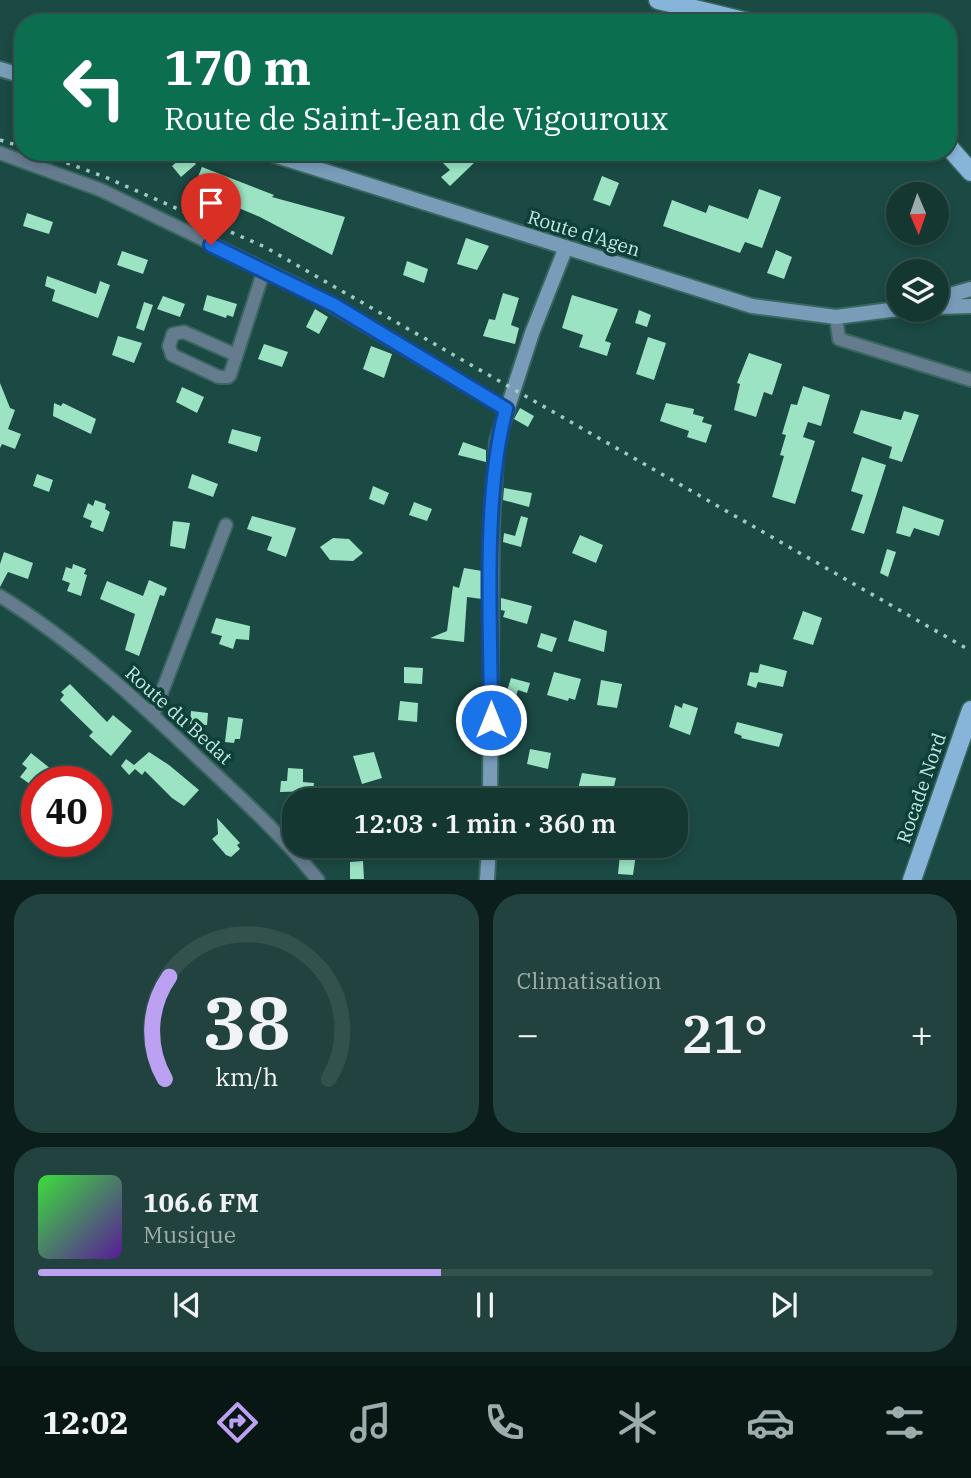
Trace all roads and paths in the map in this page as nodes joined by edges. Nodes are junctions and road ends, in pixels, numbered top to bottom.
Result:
1 (658, 0) edge
2 (715, 14) edge
3 (957, 152) edge
4 (957, 156) edge
5 (21, 161) edge
6 (293, 161) edge
7 (971, 163) edge
8 (971, 172) edge
9 (566, 247) junction
10 (264, 270) junction
11 (971, 289) edge
12 (949, 295) edge
13 (971, 306) edge
14 (949, 307) edge
15 (886, 311) edge
16 (836, 317) junction
17 (236, 355) junction
18 (971, 380) edge
19 (506, 409) junction
20 (226, 525) dead end
21 (0, 596) edge
22 (971, 710) edge
23 (153, 715) junction
24 (489, 788) edge
25 (488, 858) edge
26 (318, 880) edge
27 (487, 880) edge
28 (912, 880) edge

1 - 2 main road
3 - 7 main road
4 - 8 main road
5 - 10 street
6 - 9 main road, Route d'Agen
9 - 16 main road, Route d'Agen
9 - 19 main road
10 - 17 street
10 - 19 street
11 - 12 main road
13 - 14 main road
15 - 16 main road, Route d'Agen
16 - 18 street
17 - 17 street
19 - 24 main road
20 - 23 street
21 - 23 street, Route du Bedat
22 - 28 main road, Rocade Nord
23 - 26 street, Route du Bedat
25 - 27 main road

